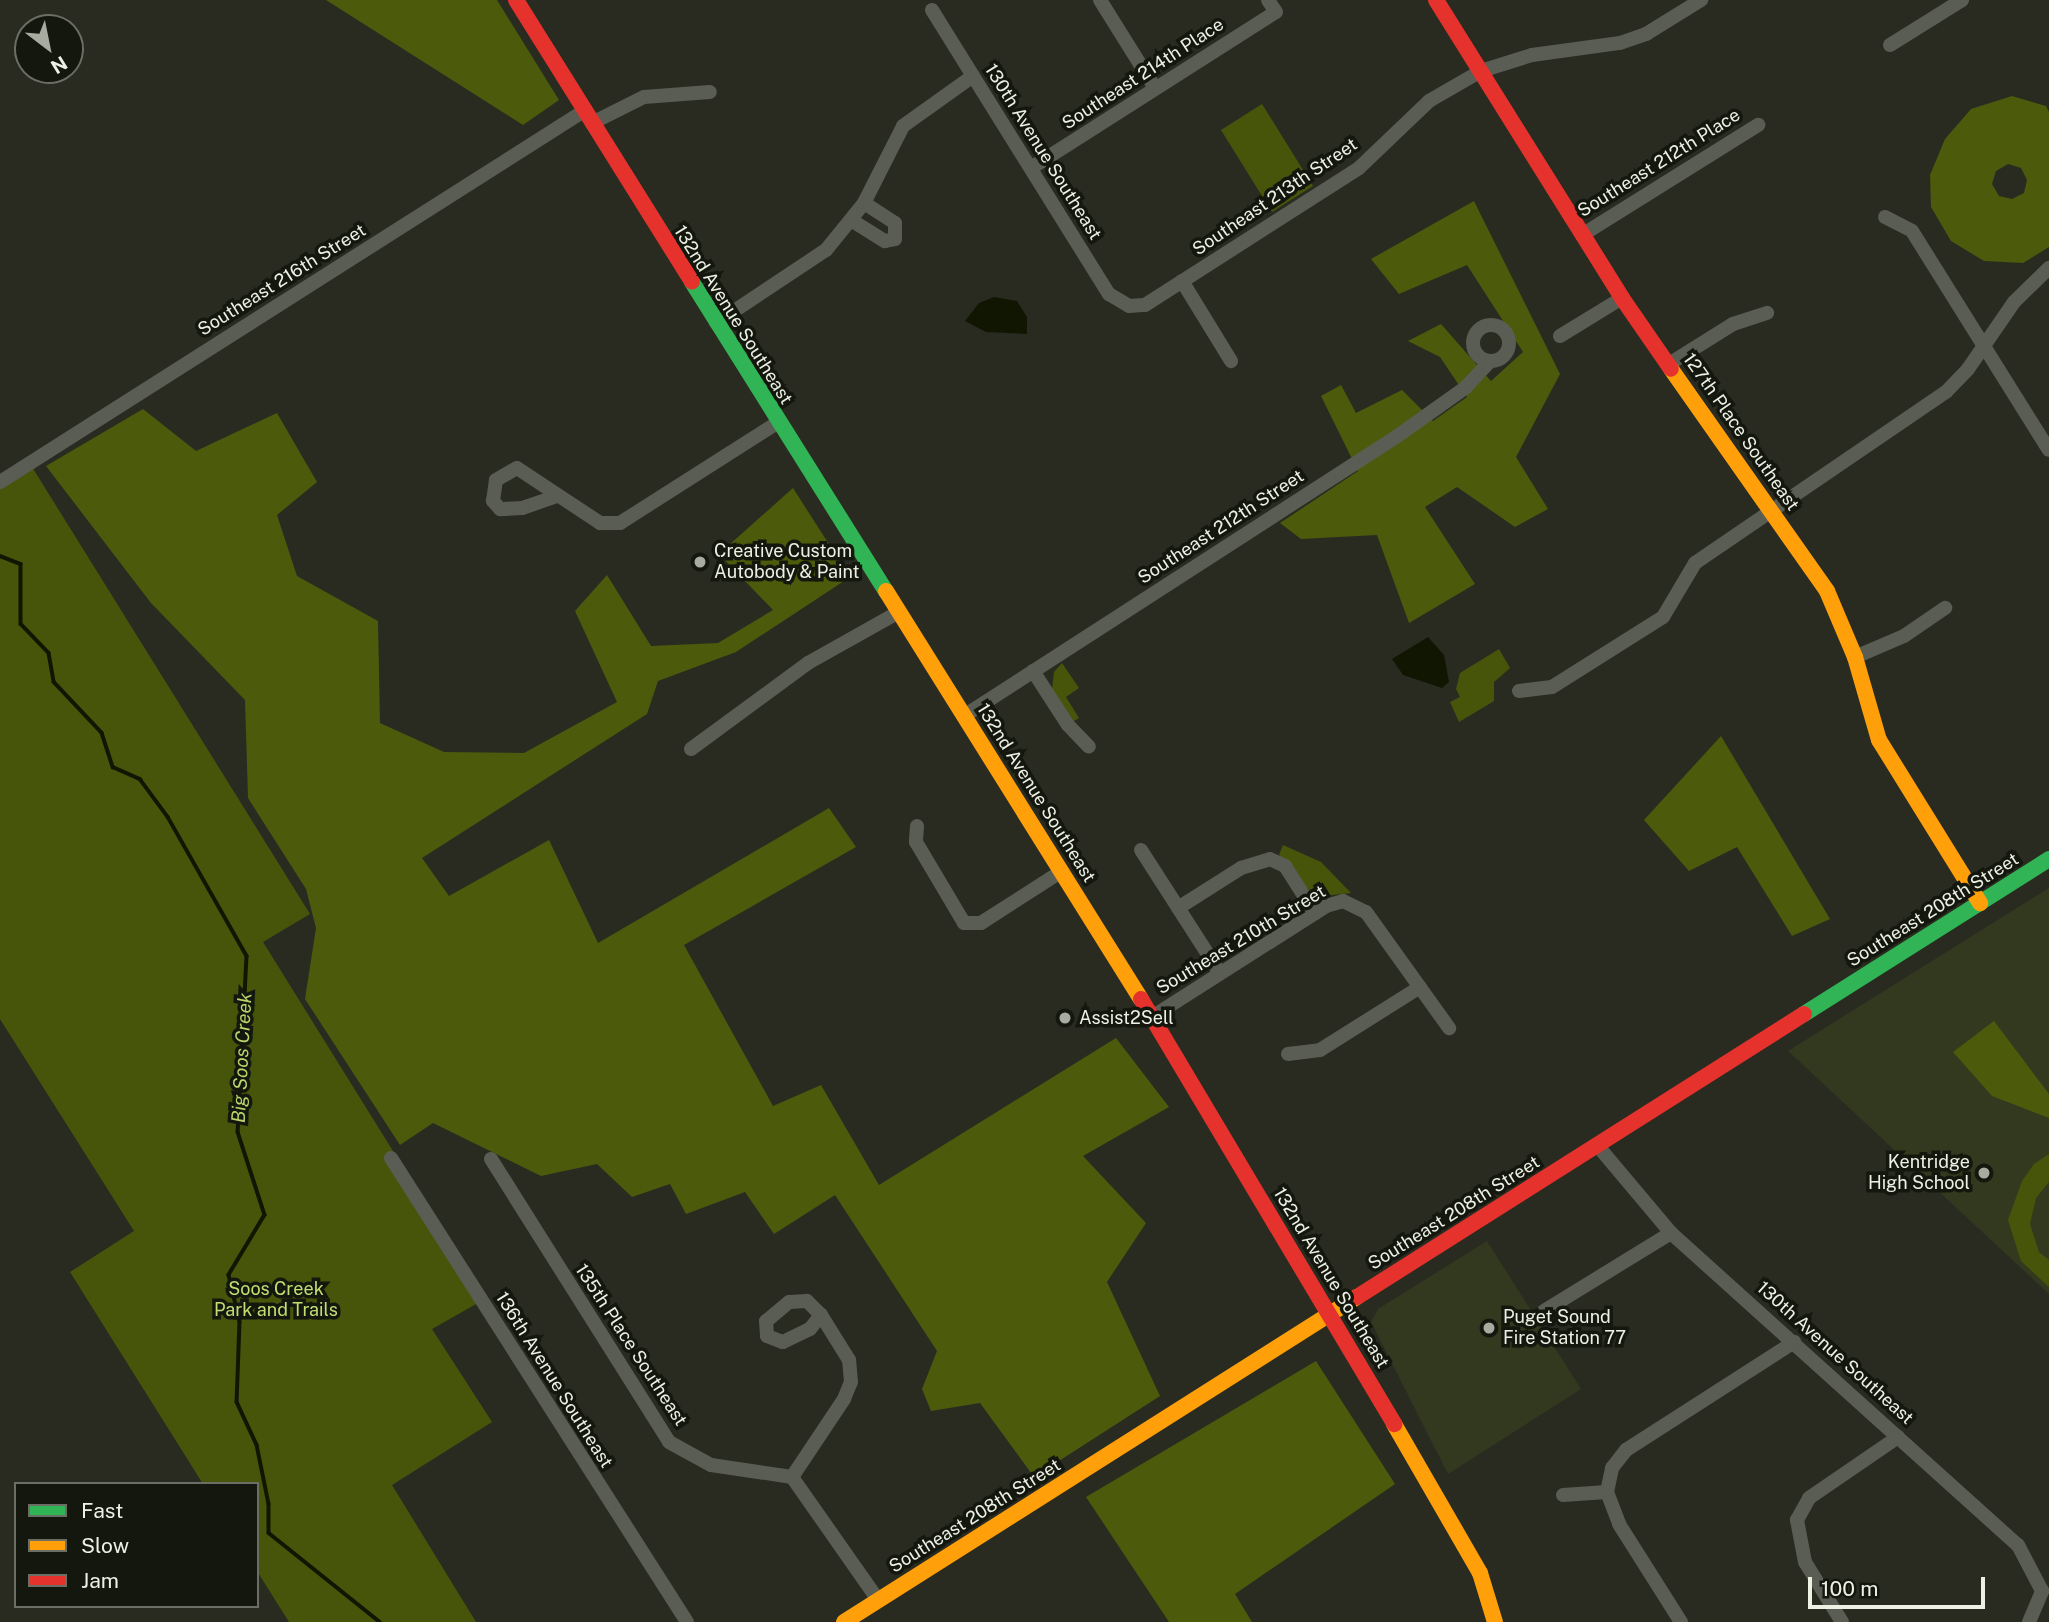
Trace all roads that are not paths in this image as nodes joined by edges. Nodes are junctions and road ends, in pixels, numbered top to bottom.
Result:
1 (516, 0) edge
2 (1100, 0) edge
3 (1436, 0) edge
4 (1701, 0) edge
5 (1962, 0) edge
6 (1272, 6) edge
7 (932, 10) dead end
8 (1890, 45) dead end
9 (1481, 71) junction
10 (973, 76) junction
11 (1155, 88) junction
12 (710, 92) dead end
13 (588, 117) junction
14 (1758, 125) dead end
15 (1031, 168) junction
16 (864, 203) junction
17 (1885, 217) dead end
18 (851, 220) junction
19 (1581, 234) junction
20 (2049, 268) edge
21 (1182, 281) junction
22 (1622, 298) junction
23 (1129, 306) joint
24 (1767, 313) dead end
25 (716, 323) junction
26 (1560, 336) dead end
27 (1986, 345) junction
28 (1231, 361) dead end
29 (1490, 361) dead end
30 (1669, 364) junction
31 (777, 423) junction
32 (2049, 450) edge
33 (0, 482) edge
34 (557, 496) dead end
35 (1775, 512) junction
36 (1945, 608) dead end
37 (899, 612) junction
38 (1855, 657) junction
39 (1033, 671) junction
40 (1519, 691) dead end
41 (964, 716) junction
42 (1089, 747) dead end
43 (691, 750) dead end
44 (917, 826) dead end
45 (1141, 850) dead end
46 (2049, 859) edge
47 (1062, 871) junction
48 (1980, 903) junction
49 (1178, 908) junction
50 (1315, 913) junction
51 (1220, 973) junction
52 (1420, 987) junction
53 (1152, 1017) junction
54 (1449, 1028) dead end
55 (1289, 1054) dead end
56 (1597, 1145) junction
57 (391, 1158) dead end
58 (491, 1159) dead end
59 (1671, 1233) junction
60 (1544, 1311) dead end
61 (1330, 1314) junction
62 (821, 1315) dead end
63 (1794, 1342) junction
64 (1898, 1437) junction
65 (792, 1478) junction
66 (1607, 1493) junction
67 (1563, 1495) dead end
68 (2045, 1592) edge
69 (878, 1600) junction
70 (687, 1622) edge
71 (844, 1622) edge
72 (1495, 1622) edge
73 (1681, 1622) edge
74 (1842, 1622) edge
75 (2029, 1622) edge

1 - 13 main road, 132nd Avenue Southeast
2 - 11 street
3 - 9 main road, 127th Place Southeast
4 - 9 street, Southeast 213th Street
5 - 8 street
6 - 11 street, Southeast 214th Place
7 - 10 street, 130th Avenue Southeast
9 - 19 main road, 127th Place Southeast
9 - 21 street, Southeast 213th Street
10 - 15 street, 130th Avenue Southeast
10 - 16 street
11 - 15 street, Southeast 214th Place
12 - 13 street, Southeast 216th Street
13 - 25 main road, 132nd Avenue Southeast
13 - 33 street, Southeast 216th Street
14 - 19 street, Southeast 212th Place
15 - 23 street, 130th Avenue Southeast
16 - 18 street
16 - 18 street
17 - 27 street
18 - 25 street
19 - 22 main road, 127th Place Southeast
20 - 27 street
21 - 23 street, Southeast 213th Street
21 - 28 street
22 - 26 street
22 - 30 main road, 127th Place Southeast
24 - 30 street
25 - 31 main road, 132nd Avenue Southeast
27 - 32 street
27 - 35 street
29 - 39 street, Southeast 212th Street
30 - 35 main road, 127th Place Southeast
31 - 34 street
31 - 37 main road, 132nd Avenue Southeast
35 - 38 main road, 127th Place Southeast
35 - 40 street
36 - 38 street
37 - 41 main road, 132nd Avenue Southeast
37 - 43 street
38 - 48 main road, 127th Place Southeast
39 - 41 street, Southeast 212th Street
39 - 42 street
41 - 47 main road, 132nd Avenue Southeast
44 - 47 street
45 - 49 street
46 - 48 main road, Southeast 208th Street
47 - 53 main road, 132nd Avenue Southeast
48 - 56 main road, Southeast 208th Street
49 - 50 street
49 - 51 street
50 - 51 street, Southeast 210th Street
50 - 52 street, Southeast 210th Street
51 - 53 street, Southeast 210th Street
52 - 54 street
52 - 55 street
53 - 61 main road, 132nd Avenue Southeast
56 - 59 street, 130th Avenue Southeast
56 - 61 main road, Southeast 208th Street
57 - 70 street, 136th Avenue Southeast
58 - 65 street, 135th Place Southeast
59 - 60 street
59 - 63 street, 130th Avenue Southeast
61 - 69 main road, Southeast 208th Street
61 - 72 main road, 132nd Avenue Southeast
62 - 65 street
63 - 64 street, 130th Avenue Southeast
63 - 66 street
64 - 68 street, 130th Avenue Southeast
64 - 74 street
65 - 69 street
66 - 67 street
66 - 73 street
68 - 75 street
69 - 71 main road, Southeast 208th Street

